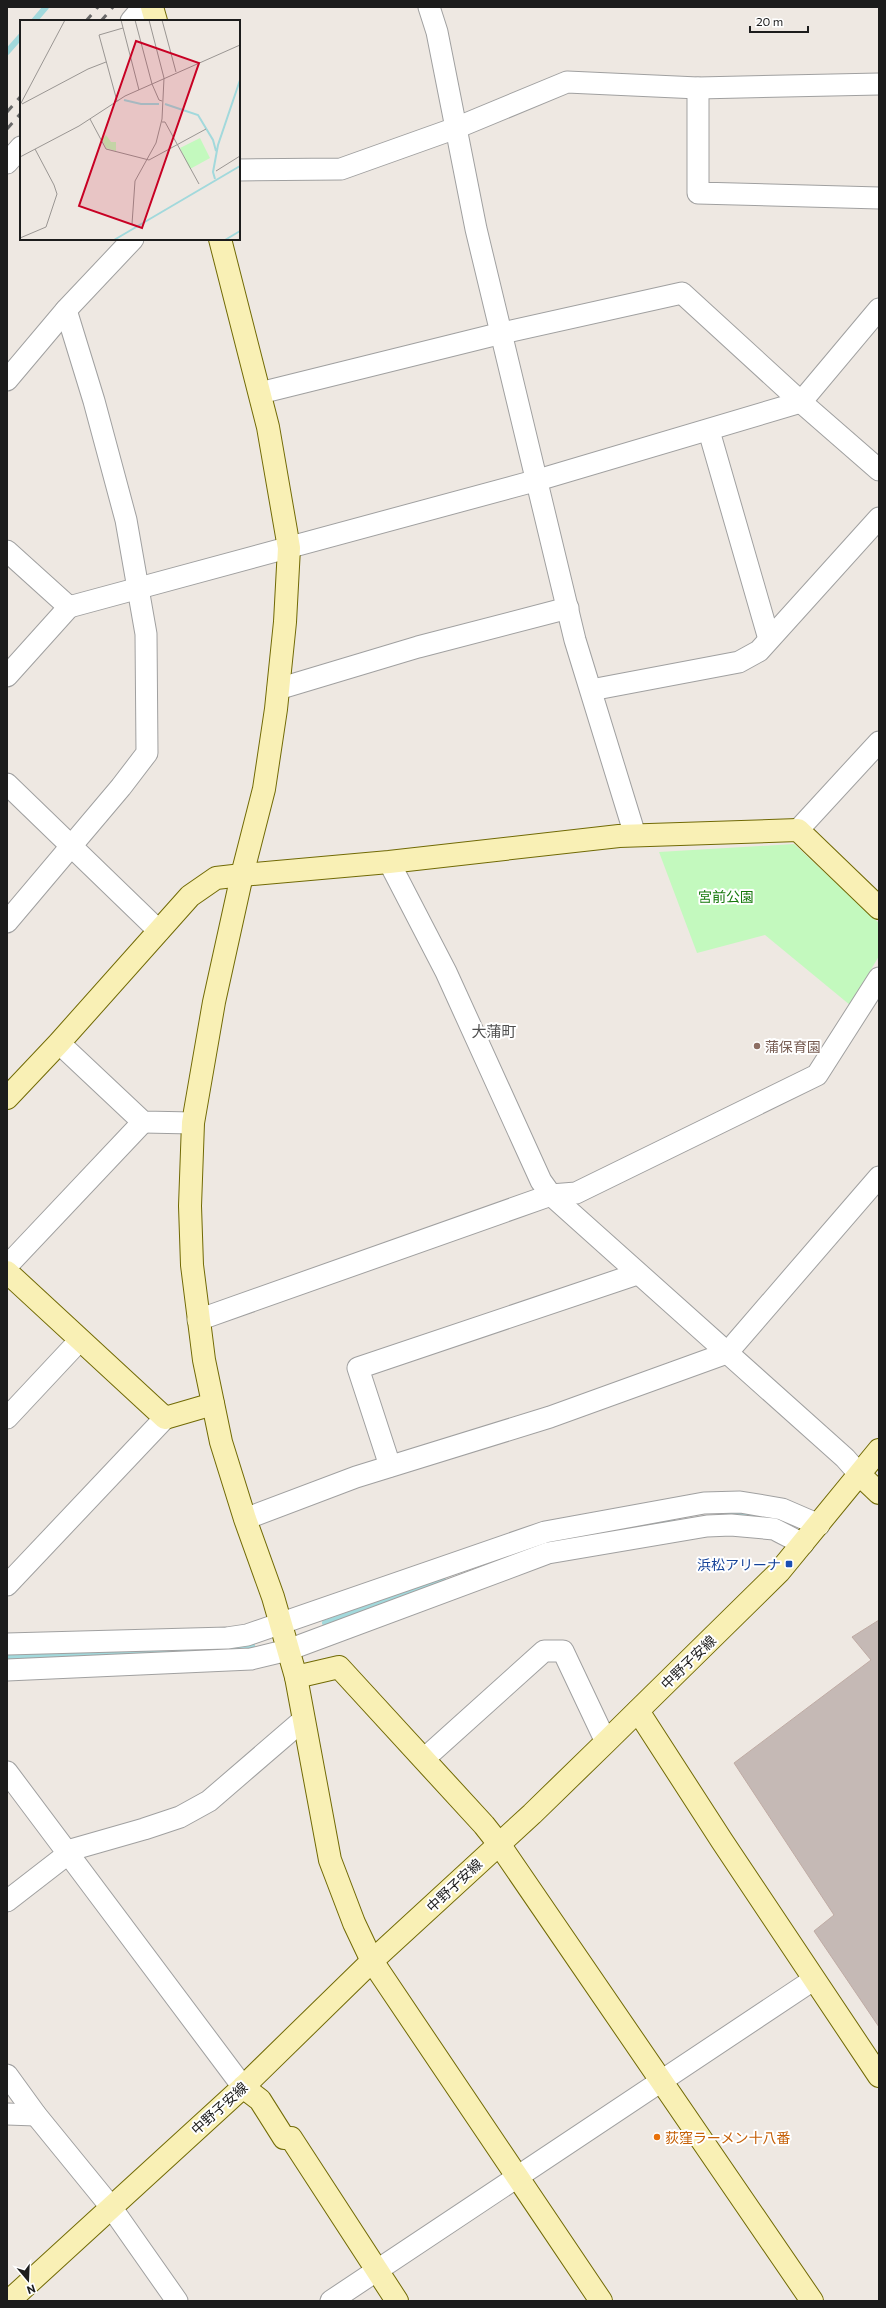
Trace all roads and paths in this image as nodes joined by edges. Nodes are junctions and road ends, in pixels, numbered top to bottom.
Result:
1 (144, 7) edge
2 (152, 7) edge
3 (429, 7) edge
4 (132, 20) edge
5 (156, 20) edge
6 (879, 84) edge
7 (698, 88) junction
8 (456, 128) junction
9 (20, 148) edge
10 (7, 163) edge
11 (240, 170) edge
12 (879, 198) edge
13 (132, 240) edge
14 (220, 240) edge
15 (879, 309) edge
16 (66, 310) junction
17 (502, 333) junction
18 (7, 380) edge
19 (260, 393) junction
20 (801, 402) junction
21 (709, 431) junction
22 (879, 470) edge
23 (538, 480) junction
24 (879, 518) edge
25 (289, 548) junction
26 (7, 551) edge
27 (137, 589) junction
28 (69, 607) junction
29 (568, 608) junction
30 (769, 639) junction
31 (7, 676) edge
32 (278, 689) junction
33 (591, 690) junction
34 (879, 742) edge
35 (7, 784) edge
36 (798, 830) junction
37 (635, 835) junction
38 (73, 846) junction
39 (388, 862) junction
40 (242, 875) junction
41 (879, 908) edge
42 (7, 922) edge
43 (159, 931) junction
44 (879, 978) edge
45 (59, 1043) junction
46 (7, 1098) edge
47 (144, 1122) junction
48 (193, 1123) junction
49 (879, 1176) edge
50 (550, 1195) junction
51 (7, 1266) edge
52 (7, 1272) edge
53 (637, 1274) junction
54 (198, 1320) junction
55 (80, 1340) junction
56 (727, 1353) junction
57 (213, 1404) junction
58 (7, 1418) edge
59 (165, 1418) junction
60 (879, 1450) edge
61 (390, 1466) junction
62 (860, 1475) junction
63 (879, 1493) edge
64 (245, 1519) junction
65 (819, 1525) junction
66 (803, 1544) junction
67 (7, 1585) edge
68 (280, 1624) junction
69 (7, 1644) edge
70 (288, 1650) junction
71 (7, 1670) edge
72 (296, 1676) junction
73 (638, 1711) junction
74 (303, 1720) junction
75 (606, 1742) junction
76 (424, 1759) junction
77 (7, 1772) edge
78 (499, 1844) junction
79 (68, 1852) junction
80 (7, 1901) edge
81 (372, 1961) junction
82 (813, 1980) junction
83 (7, 2075) edge
84 (879, 2076) edge
85 (663, 2081) junction
86 (243, 2087) junction
87 (7, 2114) edge
88 (36, 2115) junction
89 (518, 2177) junction
90 (111, 2207) junction
91 (376, 2271) junction
92 (9, 2301) edge
93 (177, 2301) edge
94 (331, 2301) edge
95 (397, 2301) edge
96 (601, 2301) edge
97 (812, 2301) edge

1 - 4 street
2 - 5 street
3 - 8 street
6 - 7 street
7 - 8 street
7 - 12 street
8 - 11 street
8 - 17 street
9 - 10 street
13 - 16 street
14 - 19 street
15 - 20 street
16 - 18 street
16 - 27 street
17 - 19 street
17 - 20 street
17 - 23 street
19 - 25 street
20 - 21 street
20 - 22 street
21 - 23 street
21 - 30 street
23 - 25 street
23 - 29 street
24 - 30 street
25 - 27 street
25 - 32 street
26 - 28 street
27 - 28 street
27 - 38 street
28 - 31 street
29 - 32 street
29 - 33 street
30 - 33 street
32 - 40 street
33 - 37 street
34 - 36 street
35 - 38 street
36 - 37 street
36 - 41 street
37 - 39 street
38 - 42 street
38 - 43 street
39 - 40 street
39 - 50 street
40 - 43 street
40 - 48 street
43 - 45 street
44 - 50 street
45 - 46 street
45 - 47 street
47 - 48 street
47 - 51 street
48 - 54 street
49 - 56 street
50 - 53 street
50 - 54 street
52 - 55 street
53 - 56 street
53 - 61 street
54 - 57 street
55 - 58 street
55 - 59 street
56 - 61 street
56 - 62 street
57 - 59 street
57 - 64 street
59 - 67 street
60 - 62 street, 中野子安線
61 - 64 street
62 - 63 street
62 - 65 street, 中野子安線
64 - 68 street
65 - 66 street, 中野子安線
65 - 68 street
66 - 70 street
66 - 73 street, 中野子安線
68 - 69 street
68 - 70 street
70 - 71 street
70 - 72 street
72 - 74 street
72 - 76 street
73 - 75 street, 中野子安線
73 - 82 street
74 - 79 street
74 - 81 street
75 - 76 street
75 - 78 street, 中野子安線
76 - 78 street
77 - 79 street
78 - 81 street, 中野子安線
78 - 85 street
79 - 80 street
79 - 86 street
81 - 86 street, 中野子安線
81 - 89 street
82 - 84 street
82 - 85 street
83 - 88 street
85 - 89 street
85 - 97 street
86 - 90 street, 中野子安線
86 - 91 street
87 - 88 street
88 - 90 street
89 - 91 street
89 - 96 street
90 - 92 street, 中野子安線
90 - 93 street
91 - 94 street
91 - 95 street

